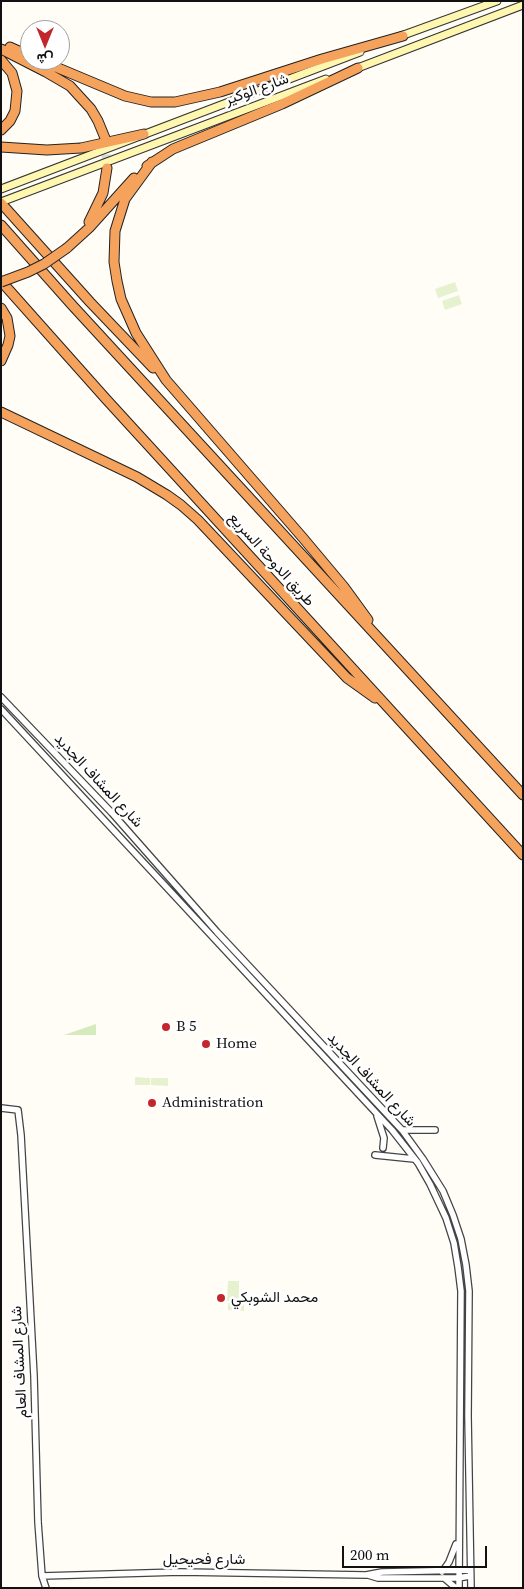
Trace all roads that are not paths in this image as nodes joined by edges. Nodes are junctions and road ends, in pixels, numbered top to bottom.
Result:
1 (497, 1) edge
2 (523, 5) edge
3 (403, 36) junction
4 (1, 44) edge
5 (1, 49) edge
6 (20, 52) edge
7 (1, 60) edge
8 (358, 68) junction
9 (63, 70) edge
10 (1, 130) edge
11 (144, 134) junction
12 (105, 138) tunnel mouth
13 (1, 147) edge
14 (152, 162) junction
15 (107, 168) tunnel mouth
16 (1, 190) edge
17 (1, 202) edge
18 (1, 225) edge
19 (79, 236) junction
20 (1, 281) edge
21 (1, 308) edge
22 (1, 360) edge
23 (166, 380) junction
24 (1, 412) edge
25 (380, 638) junction
26 (1, 697) edge
27 (384, 703) junction
28 (1, 709) edge
29 (523, 795) edge
30 (523, 855) edge
31 (1, 1108) edge
32 (377, 1114) junction
33 (402, 1130) junction
34 (435, 1130) dead end
35 (383, 1148) dead end
36 (375, 1155) dead end
37 (414, 1159) junction
38 (460, 1367) junction
39 (468, 1405) junction
40 (458, 1540) junction
41 (470, 1573) junction
42 (458, 1574) junction
43 (443, 1575) junction
44 (42, 1576) junction
45 (46, 1588) edge
46 (457, 1588) edge
47 (471, 1588) edge

1 - 3 main road, شارع الوكير
2 - 8 main road, شارع الوكير
3 - 9 highway
3 - 11 main road, شارع الوكير
4 - 6 highway
5 - 12 highway
7 - 10 highway
8 - 14 highway
8 - 17 main road, شارع الوكير
11 - 13 highway
11 - 16 main road, شارع الوكير
14 - 19 highway
14 - 23 highway
15 - 19 highway
17 - 23 highway
18 - 25 highway, طريق الدوحة السريع
19 - 20 highway, bridge
20 - 27 highway, طريق الدوحة السريع
21 - 22 highway
23 - 25 highway
24 - 27 highway
25 - 29 highway, طريق الدوحة السريع
26 - 33 street, شارع المشاف الجديد
27 - 30 highway, طريق الدوحة السريع
28 - 32 street, شارع المشاف الجديد
31 - 44 street, شارع المشاف العام
32 - 35 street
32 - 37 street, شارع المشاف الجديد
33 - 34 street
33 - 39 street, شارع المشاف الجديد
36 - 37 street
37 - 38 street, شارع المشاف الجديد
38 - 39 street
38 - 40 street, شارع المشاف الجديد
39 - 41 street, شارع المشاف الجديد
40 - 42 street, شارع المشاف الجديد
40 - 43 street
41 - 42 street, شارع فحيحيل
41 - 47 street, شارع المشاف الجديد
42 - 43 street, شارع فحيحيل
42 - 46 street, شارع المشاف الجديد
43 - 44 street, شارع فحيحيل
43 - 46 street
44 - 45 street, شارع المشاف العام

